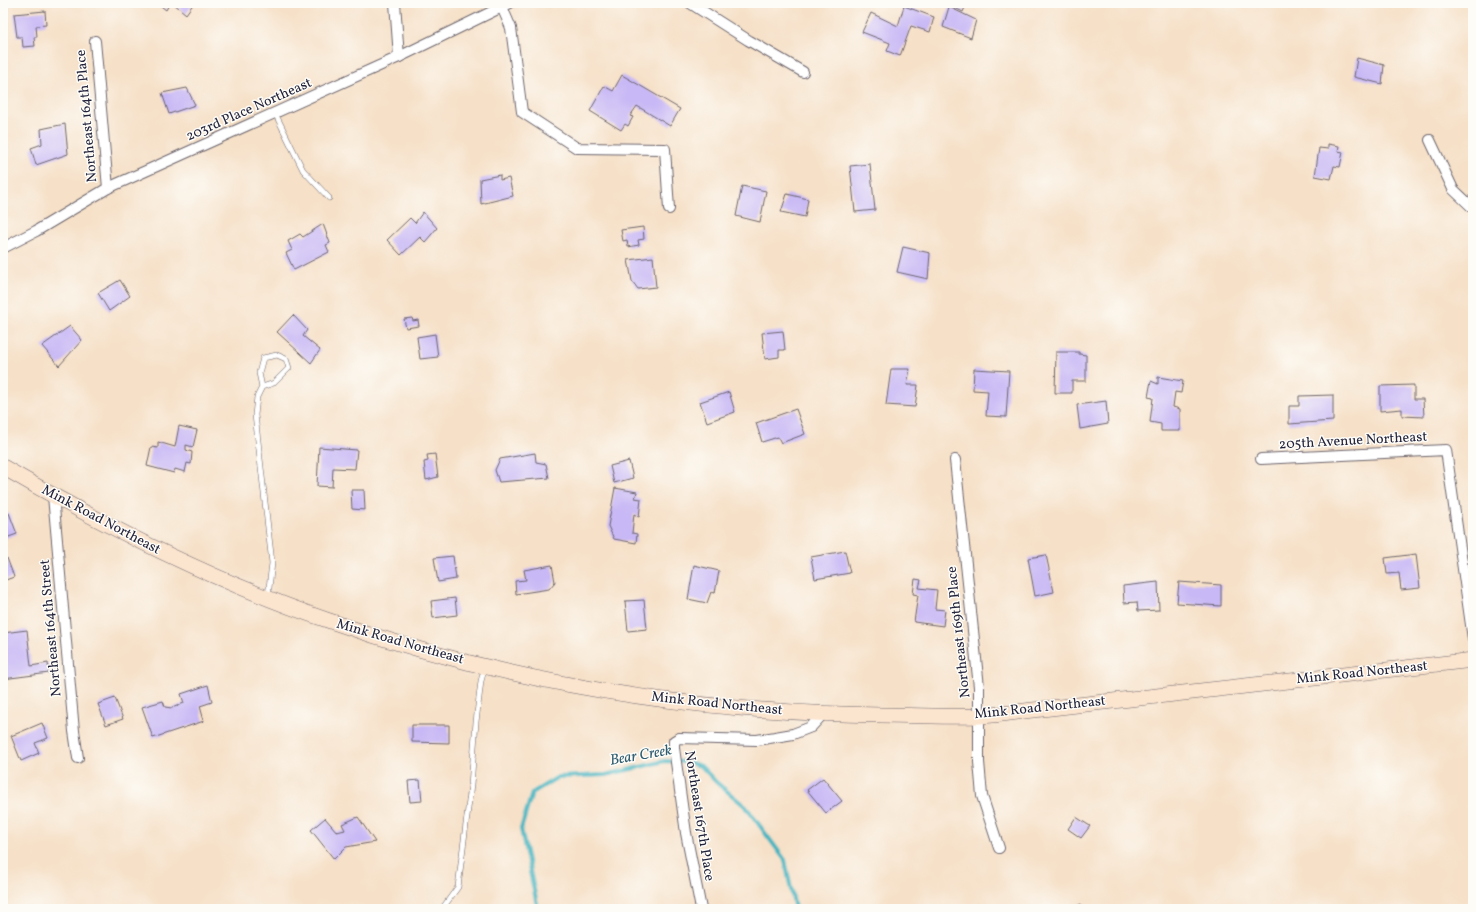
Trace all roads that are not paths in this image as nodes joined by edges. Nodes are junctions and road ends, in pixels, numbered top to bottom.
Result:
1 (395, 3) edge
2 (690, 3) edge
3 (506, 5) edge
4 (95, 41) dead end
5 (400, 57) junction
6 (803, 72) dead end
7 (275, 113) junction
8 (1430, 140) dead end
9 (108, 188) junction
10 (329, 198) dead end
11 (1473, 208) edge
12 (669, 209) dead end
13 (3, 248) edge
14 (262, 387) junction
15 (1262, 459) dead end
16 (955, 460) dead end
17 (3, 467) edge
18 (53, 496) junction
19 (268, 598) junction
20 (1473, 639) edge
21 (1473, 660) edge
22 (485, 666) junction
23 (823, 714) junction
24 (980, 716) junction
25 (78, 758) dead end
26 (999, 848) dead end
27 (442, 909) edge
28 (700, 909) edge

1 - 5 street
2 - 6 street
3 - 5 street, 203rd Place Northeast
3 - 12 street
4 - 9 street, Northeast 164th Place
5 - 7 street, 203rd Place Northeast
7 - 9 street, 203rd Place Northeast
7 - 10 lane
8 - 11 street
9 - 13 street, 203rd Place Northeast
14 - 14 lane
14 - 19 lane
15 - 20 street, 205th Avenue Northeast
16 - 24 street, Northeast 169th Place
17 - 18 street, Mink Road Northeast
18 - 19 street, Mink Road Northeast
18 - 25 street, Northeast 164th Street
19 - 22 street, Mink Road Northeast
21 - 24 street, Mink Road Northeast
22 - 23 street, Mink Road Northeast
22 - 27 lane
23 - 24 street, Mink Road Northeast
23 - 28 street, Northeast 167th Place
24 - 26 street, Northeast 169th Place

